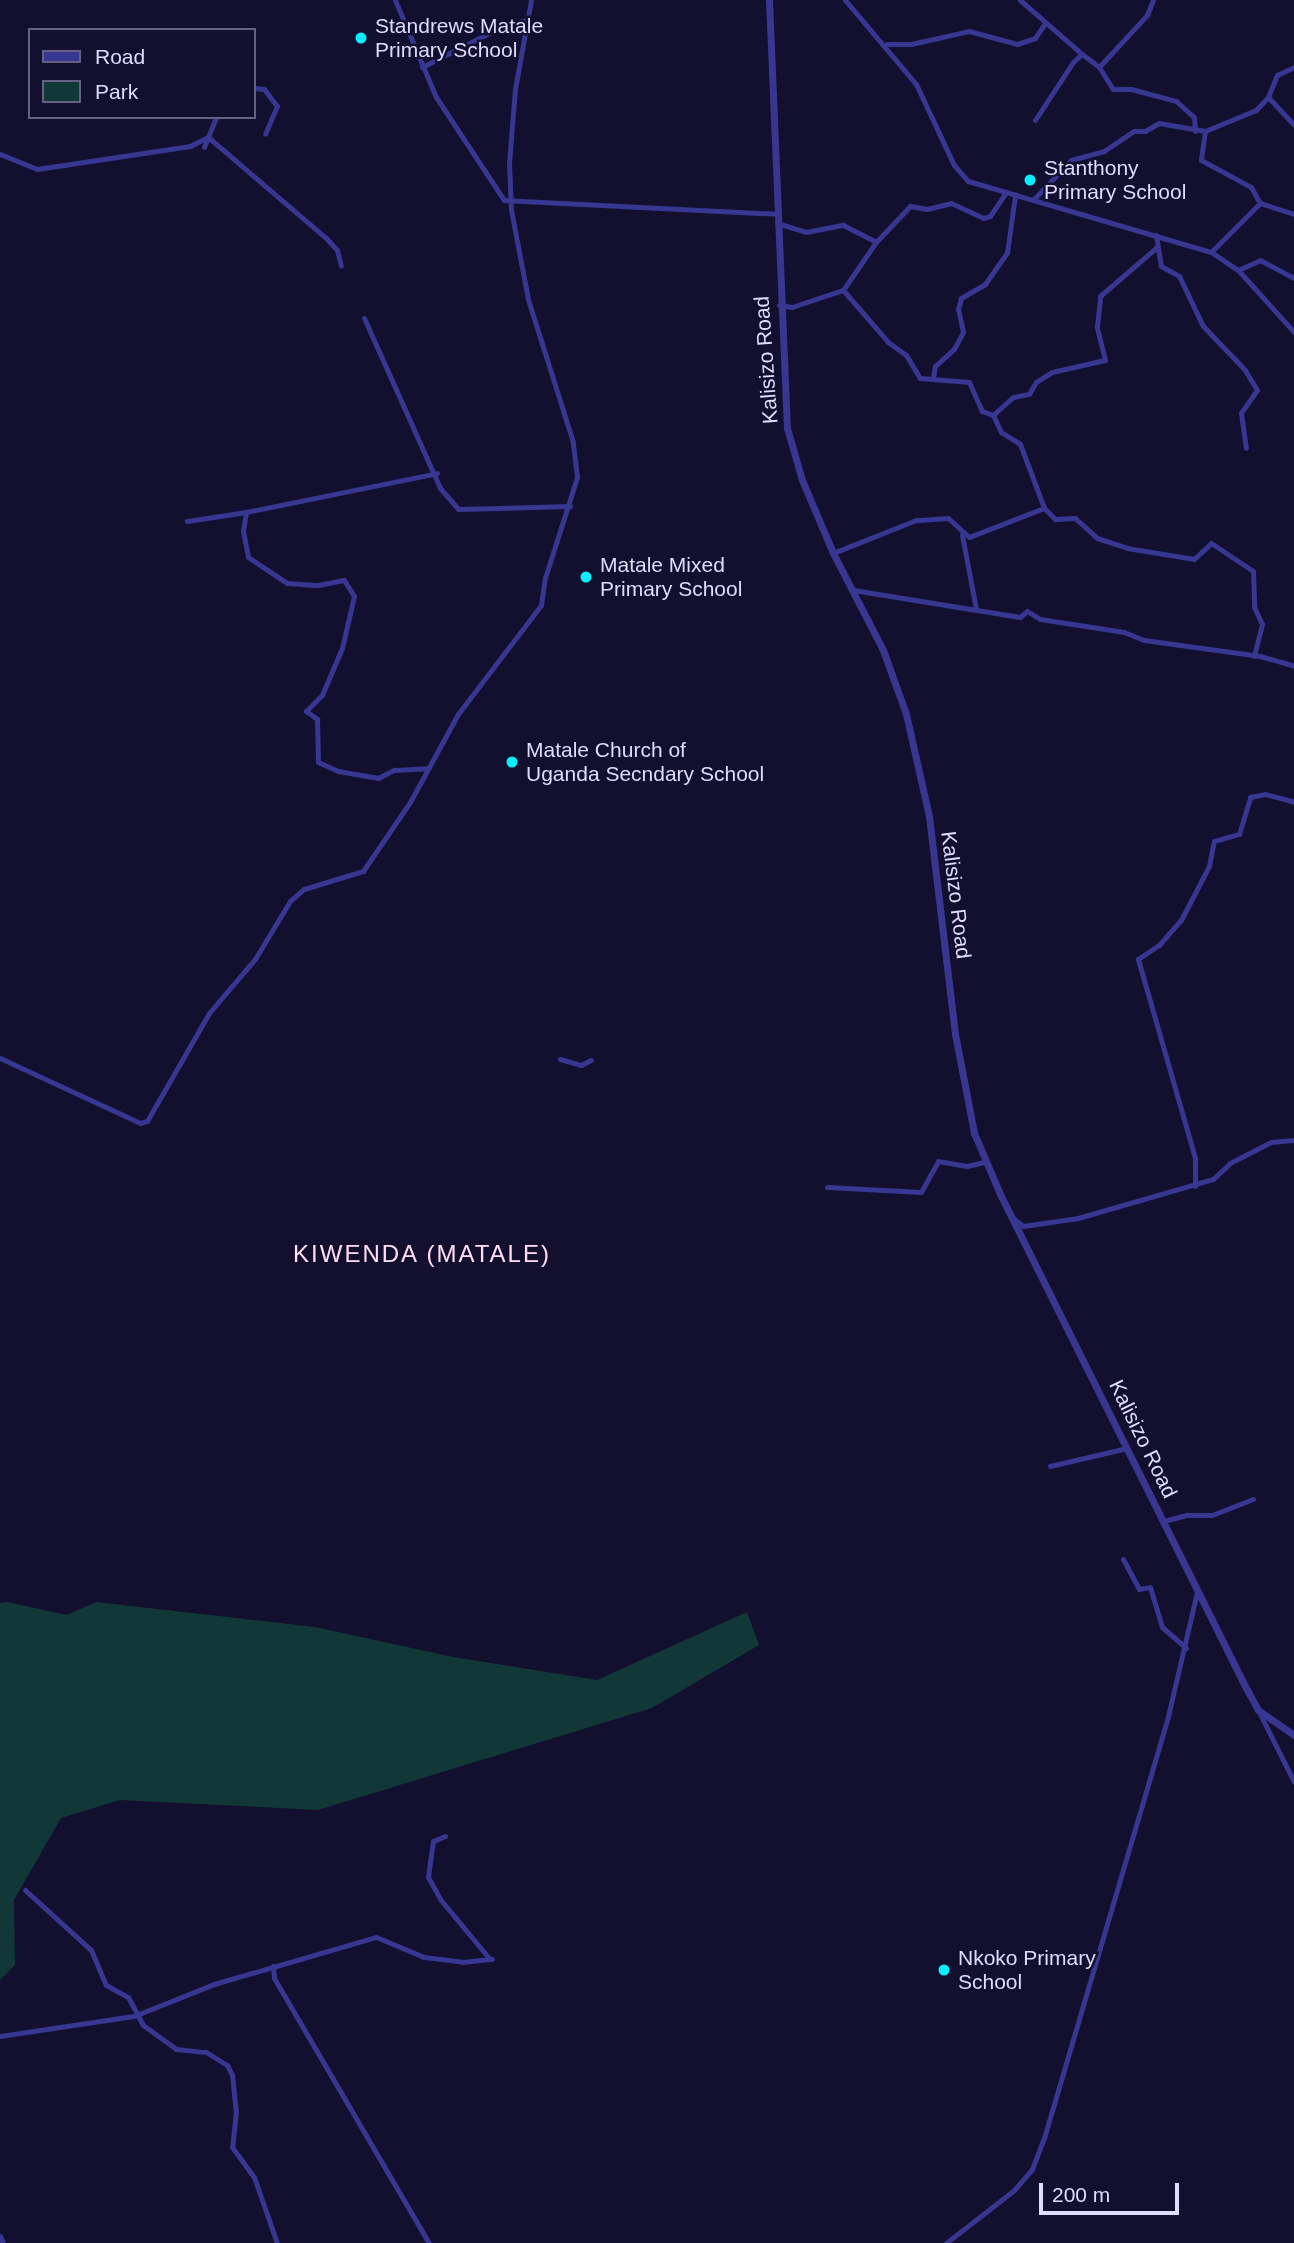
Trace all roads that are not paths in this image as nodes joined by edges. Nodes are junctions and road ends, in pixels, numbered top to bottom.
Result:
1 (395, 0) edge
2 (531, 0) edge
3 (769, 0) edge
4 (845, 0) edge
5 (1020, 0) edge
6 (1153, 0) edge
7 (527, 20) junction
8 (1045, 23) junction
9 (886, 44) junction
10 (1082, 54) junction
11 (422, 67) junction
12 (1099, 67) junction
13 (1294, 67) edge
14 (256, 88) edge
15 (1268, 97) junction
16 (215, 119) edge
17 (1035, 120) dead end
18 (1294, 125) edge
19 (1195, 131) junction
20 (1205, 131) junction
21 (265, 134) dead end
22 (208, 137) junction
23 (204, 147) dead end
24 (0, 154) edge
25 (1006, 192) junction
26 (1015, 195) junction
27 (511, 200) junction
28 (1033, 200) junction
29 (1260, 203) junction
30 (1294, 214) edge
31 (777, 218) junction
32 (1156, 235) junction
33 (876, 242) junction
34 (1157, 247) junction
35 (1211, 252) junction
36 (341, 266) dead end
37 (1238, 270) junction
38 (1294, 278) edge
39 (843, 290) junction
40 (779, 305) junction
41 (364, 318) dead end
42 (1294, 332) edge
43 (933, 378) junction
44 (993, 415) junction
45 (1246, 448) dead end
46 (437, 472) junction
47 (570, 506) junction
48 (1044, 508) junction
49 (246, 512) junction
50 (187, 521) dead end
51 (962, 535) junction
52 (833, 553) junction
53 (853, 590) junction
54 (976, 609) junction
55 (1254, 656) junction
56 (1294, 666) edge
57 (428, 768) junction
58 (1294, 802) edge
59 (0, 1058) edge
60 (560, 1059) dead end
61 (591, 1060) dead end
62 (1294, 1140) edge
63 (985, 1162) junction
64 (1195, 1186) junction
65 (827, 1187) dead end
66 (1010, 1215) junction
67 (1128, 1448) junction
68 (1050, 1466) dead end
69 (1253, 1499) dead end
70 (1164, 1521) junction
71 (1123, 1559) dead end
72 (1197, 1590) junction
73 (1205, 1606) junction
74 (1196, 1612) junction
75 (1186, 1648) junction
76 (1258, 1710) junction
77 (1294, 1735) edge
78 (1294, 1782) edge
79 (445, 1836) dead end
80 (26, 1890) dead end
81 (274, 1966) junction
82 (138, 2013) junction
83 (0, 2036) edge
84 (0, 2236) edge
85 (3, 2243) edge
86 (276, 2243) edge
87 (429, 2243) edge
88 (946, 2243) edge

1 - 11 street
2 - 7 street
3 - 31 street, Kalisizo Road
4 - 9 street
5 - 8 street
6 - 12 street
7 - 11 street
7 - 27 street
8 - 9 street
8 - 10 street
9 - 25 street
10 - 12 street
10 - 17 street
11 - 27 street
12 - 19 street
13 - 15 street
14 - 21 street
15 - 18 street
15 - 20 street
16 - 22 street
19 - 20 street
19 - 28 street
20 - 29 street
22 - 23 street
22 - 24 street
22 - 36 street
25 - 26 street
25 - 33 street
26 - 28 street
26 - 43 street
27 - 31 street
27 - 47 street
28 - 32 street
29 - 30 street
29 - 35 street
31 - 33 street
31 - 40 street, Kalisizo Road
32 - 34 street
32 - 35 street
33 - 39 street
34 - 44 street
34 - 45 street
35 - 37 street
37 - 38 street
37 - 42 street
39 - 40 street
39 - 43 street
40 - 52 street, Kalisizo Road
41 - 46 street
43 - 44 street
44 - 48 street
46 - 47 street
46 - 49 street
47 - 57 street
48 - 51 street
48 - 55 street
49 - 50 street
49 - 57 street
51 - 52 street
51 - 54 street
52 - 53 street, Kalisizo Road
53 - 54 street
53 - 63 street, Kalisizo Road
54 - 55 street
55 - 56 street
57 - 59 street
58 - 64 street
60 - 61 street
62 - 64 street
63 - 65 street
63 - 66 street, Kalisizo Road
64 - 66 street
66 - 67 street, Kalisizo Road
67 - 68 street
67 - 70 street, Kalisizo Road
69 - 70 street
70 - 72 street, Kalisizo Road
71 - 75 street
72 - 73 street, Kalisizo Road
72 - 74 street
73 - 74 street
73 - 76 street, Kalisizo Road
74 - 75 street
75 - 88 street
76 - 77 street, Kalisizo Road
76 - 78 street
79 - 81 street
80 - 82 street
81 - 82 street
81 - 87 street
82 - 83 street
82 - 86 street
84 - 85 street

